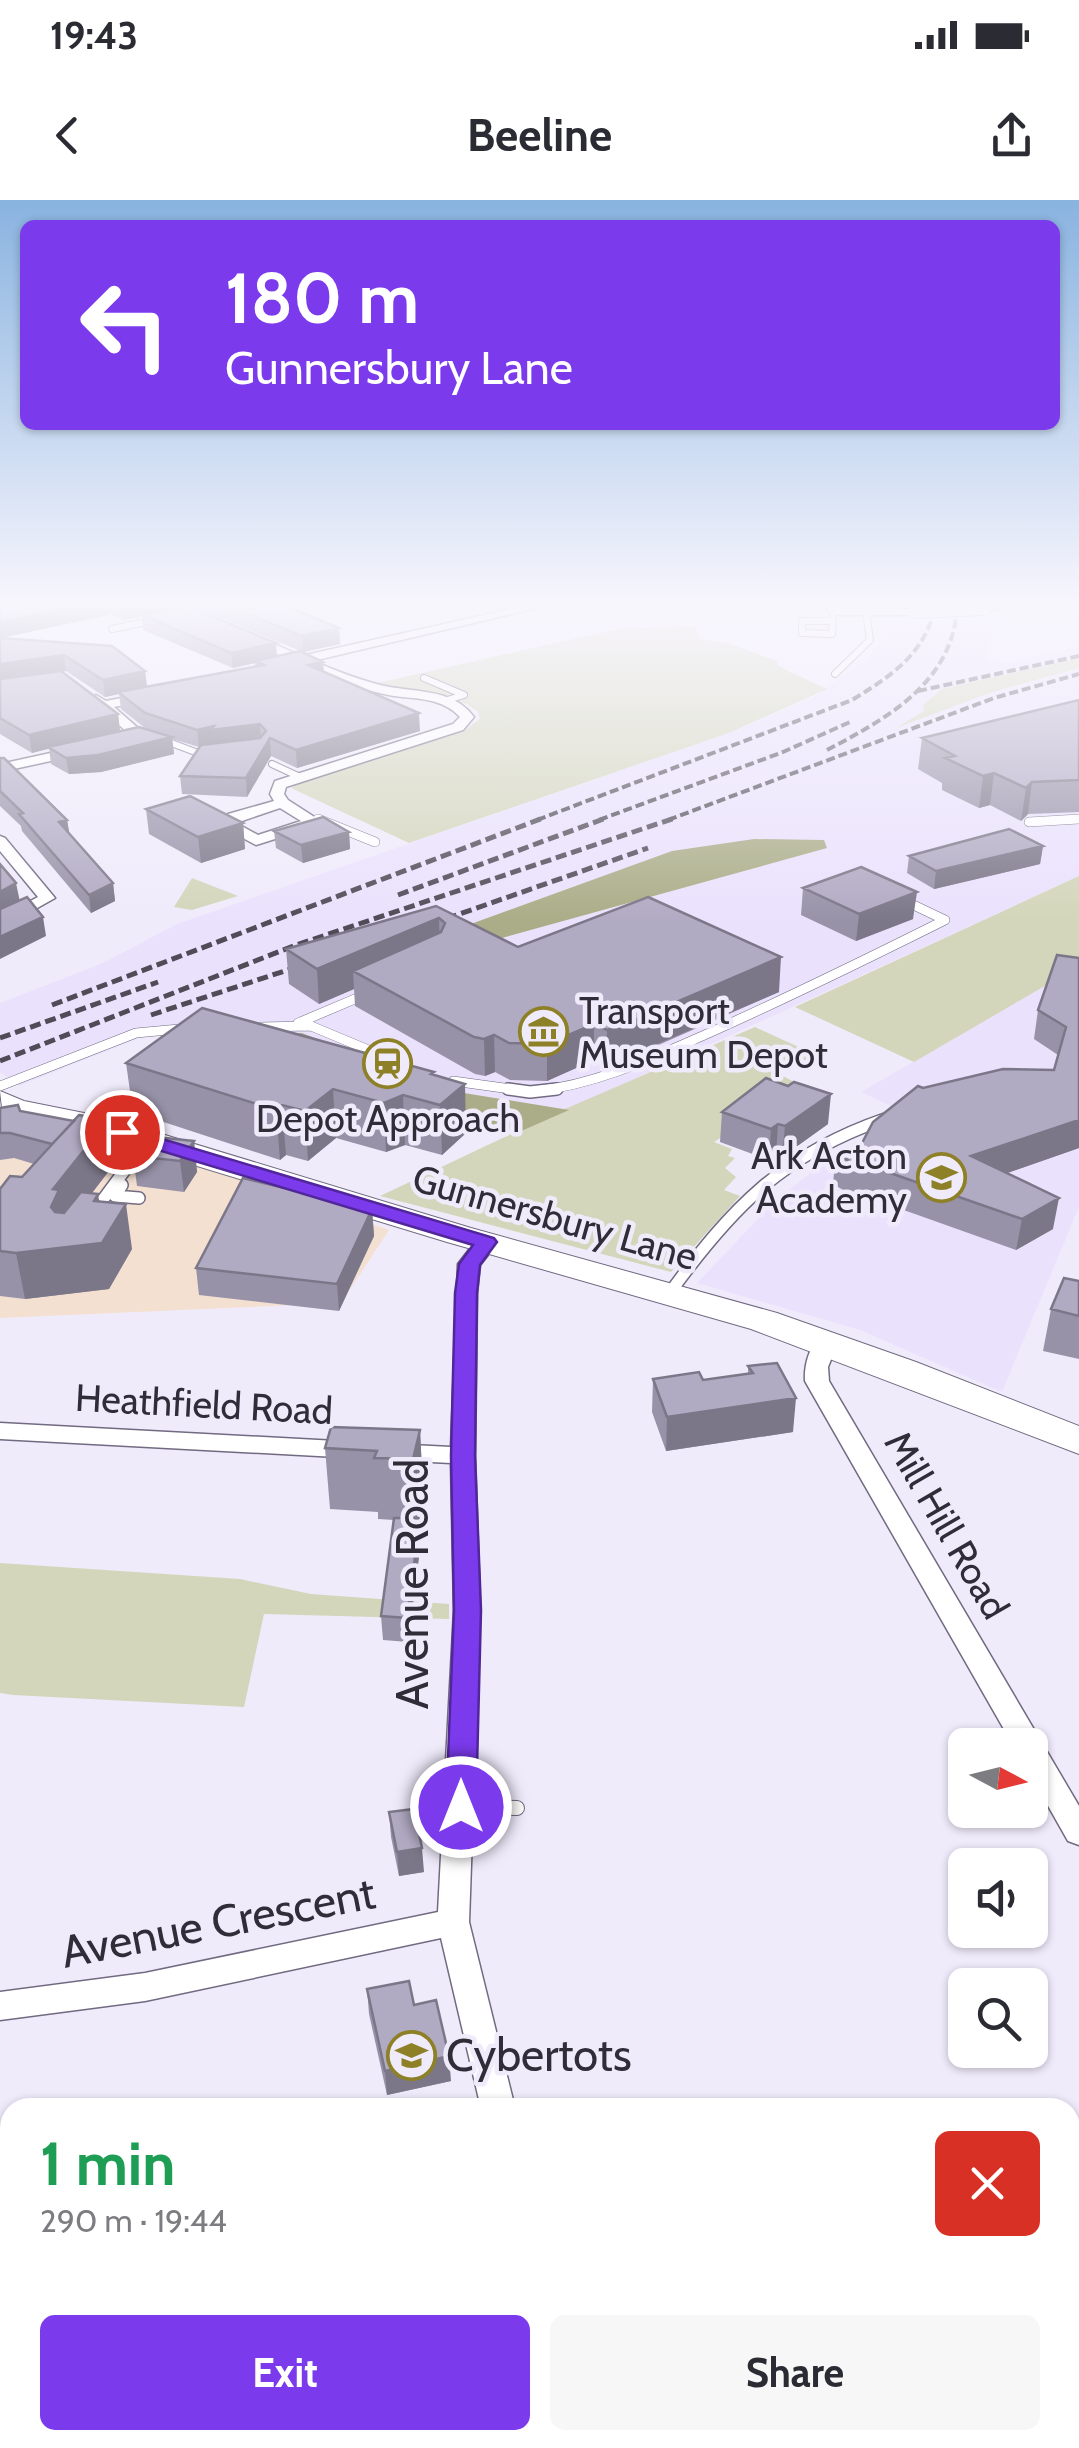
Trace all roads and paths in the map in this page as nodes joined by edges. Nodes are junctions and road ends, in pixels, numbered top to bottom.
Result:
1 (113, 712) edge
2 (464, 712) edge
3 (140, 735) junction
4 (112, 742) edge
5 (95, 747) edge
6 (225, 754) edge
7 (272, 764) dead end
8 (0, 768) edge
9 (300, 777) junction
10 (282, 803) junction
11 (309, 818) junction
12 (1079, 819) edge
13 (1029, 822) dead end
14 (0, 841) edge
15 (375, 842) dead end
16 (897, 898) edge
17 (0, 924) edge
18 (378, 989) edge
19 (239, 1027) edge
20 (280, 1027) junction
21 (201, 1028) edge
22 (427, 1074) edge
23 (444, 1079) edge
24 (0, 1086) edge
25 (0, 1101) edge
26 (892, 1116) edge
27 (145, 1151) junction
28 (122, 1185) dead end
29 (140, 1198) dead end
30 (90, 1218) edge
31 (487, 1242) junction
32 (669, 1294) junction
33 (827, 1342) junction
34 (0, 1430) edge
35 (1079, 1441) edge
36 (463, 1456) junction
37 (1018, 1728) edge
38 (1048, 1780) edge
39 (461, 1807) junction
40 (517, 1808) dead end
41 (1079, 1833) edge
42 (453, 1922) junction
43 (0, 2006) edge
44 (496, 2098) edge

1 - 3 street
2 - 9 street
3 - 4 street
3 - 6 lane
5 - 8 street
7 - 9 lane
9 - 10 street
10 - 11 street
10 - 11 street
11 - 15 lane
12 - 13 lane
14 - 17 street
16 - 23 lane
18 - 20 lane
19 - 20 lane
20 - 22 lane
21 - 24 lane
25 - 27 main road, Gunnersbury Lane
26 - 32 lane
27 - 30 lane
27 - 31 main road, Gunnersbury Lane
28 - 29 lane
31 - 32 main road, Gunnersbury Lane
31 - 36 street, Avenue Road
32 - 33 main road, Gunnersbury Lane
33 - 35 main road, Gunnersbury Lane
33 - 37 street, Mill Hill Road
34 - 36 street, Heathfield Road
36 - 39 street, Avenue Road
38 - 41 street, Mill Hill Road
39 - 40 lane
39 - 42 street, Avenue Road
42 - 43 street, Avenue Crescent
42 - 44 street, Avenue Road

